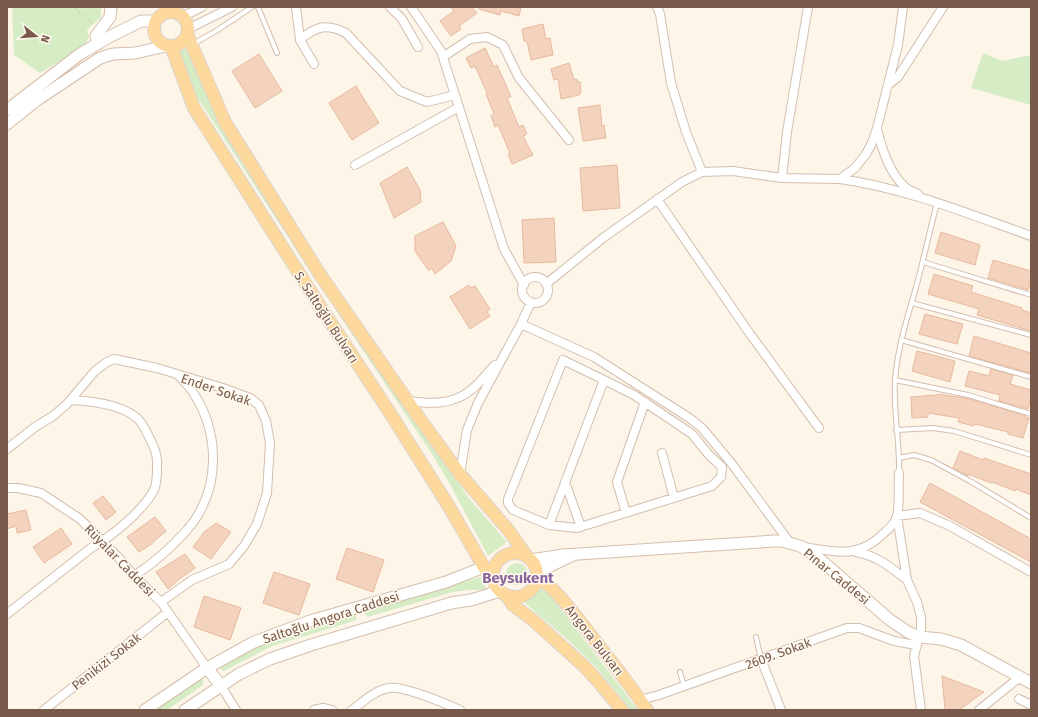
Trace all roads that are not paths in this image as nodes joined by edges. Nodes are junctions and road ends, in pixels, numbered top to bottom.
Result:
1 (111, 7) edge
2 (202, 7) edge
3 (232, 7) edge
4 (252, 7) edge
5 (258, 7) edge
6 (296, 7) edge
7 (390, 7) edge
8 (657, 7) edge
9 (808, 7) edge
10 (902, 7) edge
11 (943, 7) edge
12 (416, 9) edge
13 (178, 12) edge
14 (156, 15) edge
15 (189, 36) junction
16 (300, 40) junction
17 (98, 44) junction
18 (169, 46) junction
19 (418, 48) dead end
20 (277, 53) dead end
21 (443, 58) junction
22 (314, 64) dead end
23 (888, 84) junction
24 (455, 95) junction
25 (459, 107) junction
26 (7, 110) edge
27 (7, 123) edge
28 (877, 128) junction
29 (569, 140) dead end
30 (355, 165) dead end
31 (702, 172) junction
32 (782, 178) junction
33 (840, 179) junction
34 (657, 199) junction
35 (937, 203) junction
36 (1031, 236) edge
37 (923, 262) junction
38 (546, 284) junction
39 (524, 285) junction
40 (1031, 295) edge
41 (531, 302) junction
42 (912, 303) junction
43 (521, 324) junction
44 (1031, 335) edge
45 (901, 340) junction
46 (502, 357) junction
47 (178, 375) junction
48 (1031, 377) edge
49 (604, 380) junction
50 (895, 380) junction
51 (71, 400) junction
52 (408, 401) junction
53 (645, 402) junction
54 (1031, 414) edge
55 (819, 428) dead end
56 (896, 430) junction
57 (7, 449) edge
58 (662, 453) dead end
59 (1031, 455) edge
60 (899, 458) junction
61 (732, 464) junction
62 (722, 469) junction
63 (898, 473) joint
64 (460, 474) junction
65 (565, 482) junction
66 (7, 488) edge
67 (674, 498) junction
68 (626, 513) junction
69 (898, 516) junction
70 (1031, 518) edge
71 (549, 525) junction
72 (581, 527) junction
73 (102, 542) junction
74 (795, 545) junction
75 (855, 552) junction
76 (575, 554) junction
77 (528, 558) junction
78 (484, 567) junction
79 (1031, 572) edge
80 (537, 574) junction
81 (134, 576) junction
82 (907, 580) junction
83 (500, 590) junction
84 (161, 602) junction
85 (168, 612) junction
86 (7, 614) edge
87 (756, 637) dead end
88 (918, 641) junction
89 (761, 659) junction
90 (207, 668) junction
91 (680, 672) dead end
92 (1020, 677) junction
93 (1031, 683) edge
94 (220, 686) junction
95 (684, 686) junction
96 (1018, 699) dead end
97 (640, 700) junction
98 (1031, 705) edge
99 (44, 710) edge
100 (145, 710) edge
101 (185, 710) edge
102 (236, 710) edge
103 (314, 710) edge
104 (332, 710) edge
105 (352, 710) edge
106 (460, 710) edge
107 (622, 710) edge
108 (647, 710) edge
109 (782, 710) edge
110 (921, 710) edge
111 (979, 710) edge

1 - 17 street
2 - 13 street
3 - 15 street
4 - 15 lane
5 - 20 lane
6 - 16 street
7 - 19 street
8 - 31 street
9 - 32 street
10 - 23 street
11 - 23 street
12 - 21 street
13 - 14 main road
13 - 15 main road, S. Saltoğlu Bulvarı
14 - 17 street
14 - 18 main road, S. Saltoğlu Bulvarı
15 - 18 main road
15 - 52 main road, S. Saltoğlu Bulvarı
16 - 22 street
16 - 24 street
17 - 26 street
18 - 27 street
18 - 78 main road, S. Saltoğlu Bulvarı
21 - 24 street
21 - 29 street
23 - 28 street
24 - 25 street
25 - 30 street
25 - 39 street
28 - 33 street
28 - 35 street
31 - 32 street
31 - 34 street
32 - 33 street
33 - 35 street
34 - 38 street
34 - 55 street
35 - 36 street
35 - 37 lane
37 - 40 lane
37 - 42 lane
38 - 39 street
38 - 41 street
39 - 41 street
41 - 43 street
42 - 44 lane
42 - 45 lane
43 - 46 street
43 - 61 street
45 - 48 lane
45 - 50 lane
46 - 52 street
46 - 64 street
47 - 51 street, Ender Sokak
47 - 81 street
47 - 84 street, Ender Sokak
49 - 53 street
49 - 65 street
49 - 71 street
50 - 54 lane
50 - 56 lane
51 - 57 street, Ender Sokak
51 - 73 street
52 - 64 main road, S. Saltoğlu Bulvarı
53 - 62 street
53 - 68 street
56 - 59 lane
56 - 60 lane
58 - 67 street
60 - 63 lane
60 - 70 lane
61 - 62 street
61 - 74 street
62 - 67 street
63 - 69 street
64 - 77 main road, S. Saltoğlu Bulvarı
65 - 71 street
65 - 72 street
66 - 73 street, Rüyalar Caddesi
67 - 68 street
68 - 72 street
69 - 75 street
69 - 79 street
69 - 82 street
71 - 72 street
73 - 81 street, Rüyalar Caddesi
73 - 86 street
74 - 75 street
74 - 76 street, Pınar Caddesi
74 - 88 street, Pınar Caddesi
75 - 82 street
76 - 77 street, Pınar Caddesi
76 - 80 street, Pınar Caddesi
77 - 80 main road
77 - 83 main road
78 - 83 main road, S. Saltoğlu Bulvarı
78 - 90 street, Saltoğlu Angora Caddesi
80 - 83 main road
80 - 97 main road, Angora Bulvarı
81 - 84 street, Rüyalar Caddesi
82 - 88 street
83 - 94 street, Saltoğlu Angora Caddesi
83 - 107 main road, Angora Bulvarı
84 - 85 street, Rüyalar Caddesi
85 - 90 street, Rüyalar Caddesi
85 - 99 street, Penikizi Sokak
87 - 89 lane
88 - 89 street, 2609. Sokak
88 - 92 street, Pınar Caddesi
88 - 110 street
89 - 95 street, 2609. Sokak
89 - 109 street
90 - 94 street
90 - 100 street, Saltoğlu Angora Caddesi
91 - 95 lane
92 - 93 street, Pınar Caddesi
92 - 111 street
94 - 101 street, Saltoğlu Angora Caddesi
94 - 102 street
95 - 97 street, 2609. Sokak
96 - 98 street
97 - 108 main road, Angora Bulvarı
103 - 104 street
105 - 106 street

